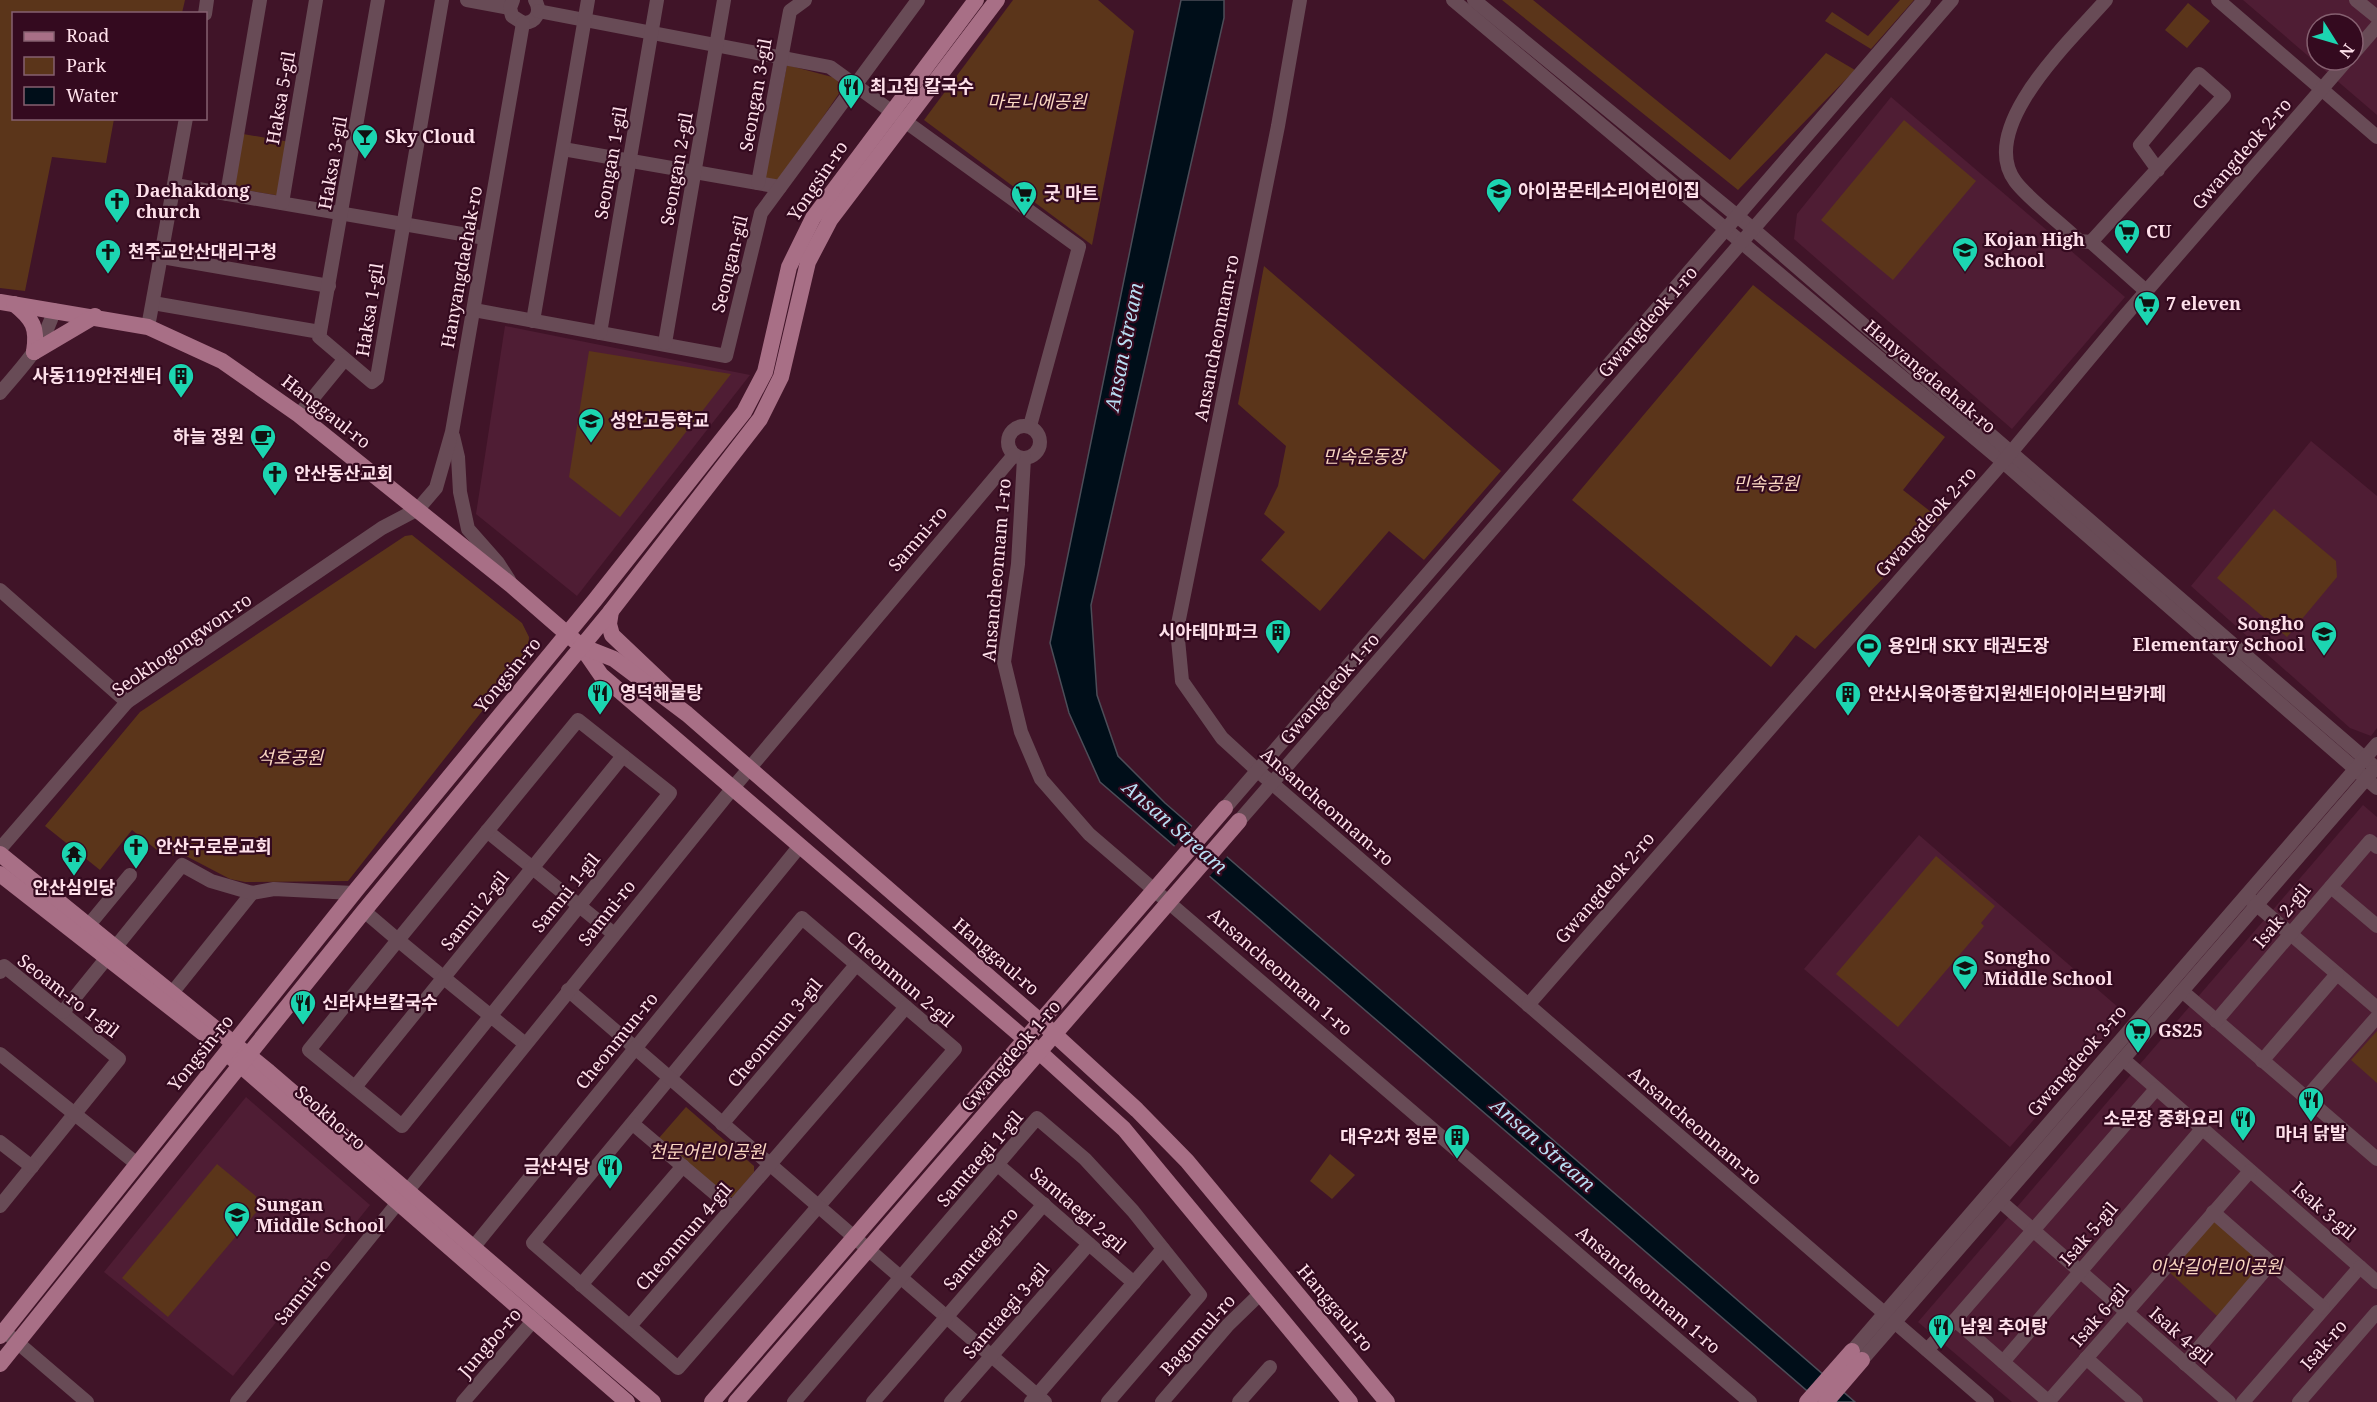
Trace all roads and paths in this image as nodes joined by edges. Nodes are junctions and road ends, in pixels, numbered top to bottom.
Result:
1 (260, 0) edge
2 (316, 0) edge
3 (378, 0) edge
4 (442, 0) edge
5 (467, 0) edge
6 (588, 0) edge
7 (657, 0) edge
8 (724, 0) edge
9 (806, 0) edge
10 (918, 0) edge
11 (976, 0) edge
12 (997, 0) edge
13 (1300, 0) edge
14 (1453, 0) edge
15 (1474, 0) edge
16 (1924, 0) edge
17 (1952, 0) edge
18 (2106, 0) edge
19 (2218, 0) edge
20 (2356, 0) edge
21 (512, 4) edge
22 (537, 5) edge
23 (2377, 17) edge
24 (585, 20) junction
25 (523, 23) junction
26 (2377, 26) edge
27 (651, 32) junction
28 (2365, 40) edge
29 (716, 44) junction
30 (781, 56) junction
31 (2337, 72) edge
32 (854, 84) junction
33 (2322, 90) junction
34 (891, 111) junction
35 (186, 120) edge
36 (906, 122) junction
37 (2377, 137) edge
38 (563, 149) junction
39 (629, 161) junction
40 (2158, 170) junction
41 (694, 172) junction
42 (759, 183) junction
43 (175, 185) junction
44 (780, 187) junction
45 (227, 194) junction
46 (282, 203) junction
47 (343, 212) junction
48 (1737, 216) junction
49 (403, 223) junction
50 (1727, 228) junction
51 (1753, 229) junction
52 (485, 238) junction
53 (1743, 242) junction
54 (2091, 242) junction
55 (162, 257) junction
56 (329, 286) junction
57 (2146, 291) junction
58 (7, 303) edge
59 (153, 303) junction
60 (474, 309) junction
61 (54, 310) junction
62 (95, 316) junction
63 (533, 321) junction
64 (148, 327) junction
65 (320, 332) junction
66 (600, 333) junction
67 (665, 343) junction
68 (34, 352) junction
69 (344, 360) junction
70 (0, 393) edge
71 (299, 415) junction
72 (1030, 426) junction
73 (452, 432) junction
74 (1019, 457) junction
75 (2007, 457) junction
76 (418, 508) junction
77 (511, 585) junction
78 (0, 590) edge
79 (611, 610) junction
80 (567, 634) junction
81 (581, 646) junction
82 (127, 702) junction
83 (687, 714) junction
84 (2377, 744) edge
85 (623, 756) junction
86 (2374, 765) edge
87 (750, 770) junction
88 (1258, 771) junction
89 (2361, 774) junction
90 (1274, 785) junction
91 (2377, 788) edge
92 (732, 789) junction
93 (1225, 808) joint
94 (1239, 821) joint
95 (487, 831) junction
96 (2375, 840) edge
97 (800, 847) junction
98 (0, 849) edge
99 (0, 854) edge
100 (533, 867) junction
101 (0, 874) edge
102 (130, 875) dead end
103 (1160, 884) junction
104 (2331, 887) junction
105 (252, 893) junction
106 (353, 893) junction
107 (1174, 897) junction
108 (2251, 900) junction
109 (579, 905) junction
110 (364, 911) junction
111 (88, 926) junction
112 (2377, 926) edge
113 (614, 934) junction
114 (2291, 934) junction
115 (398, 940) junction
116 (111, 952) junction
117 (856, 965) junction
118 (0, 972) edge
119 (2337, 974) junction
120 (444, 978) junction
121 (568, 990) junction
122 (2182, 991) junction
123 (172, 993) junction
124 (1528, 1005) junction
125 (906, 1007) junction
126 (2377, 1008) edge
127 (63, 1012) junction
128 (490, 1016) junction
129 (2377, 1017) edge
130 (2216, 1021) junction
131 (1041, 1022) junction
132 (1055, 1035) junction
133 (1025, 1039) junction
134 (524, 1043) junction
135 (635, 1047) junction
136 (230, 1048) junction
137 (1040, 1052) junction
138 (0, 1054) edge
139 (2123, 1059) junction
140 (243, 1060) junction
141 (2262, 1061) junction
142 (670, 1079) junction
143 (355, 1088) junction
144 (2156, 1089) junction
145 (2306, 1098) junction
146 (75, 1114) junction
147 (633, 1124) junction
148 (722, 1124) junction
149 (2202, 1129) junction
150 (0, 1142) edge
151 (2376, 1158) edge
152 (137, 1164) junction
153 (770, 1165) junction
154 (998, 1165) junction
155 (683, 1166) junction
156 (32, 1167) junction
157 (2250, 1171) junction
158 (403, 1196) junction
159 (2000, 1201) junction
160 (1044, 1204) junction
161 (0, 1206) edge
162 (817, 1207) junction
163 (732, 1208) junction
164 (2214, 1212) junction
165 (2033, 1231) junction
166 (852, 1237) junction
167 (1089, 1244) junction
168 (1163, 1249) junction
169 (869, 1250) junction
170 (469, 1253) junction
171 (2271, 1263) junction
172 (2360, 1267) junction
173 (2080, 1272) junction
174 (900, 1278) junction
175 (2377, 1282) edge
176 (1134, 1283) junction
177 (581, 1285) junction
178 (1261, 1293) junction
179 (2323, 1308) junction
180 (2126, 1312) junction
181 (2377, 1312) edge
182 (539, 1314) junction
183 (946, 1318) junction
184 (1890, 1318) junction
185 (1955, 1320) junction
186 (630, 1326) junction
187 (1, 1332) edge
188 (17, 1343) junction
189 (1927, 1350) junction
190 (1857, 1355) junction
191 (991, 1356) junction
192 (2086, 1358) junction
193 (2003, 1362) junction
194 (0, 1364) edge
195 (2185, 1364) junction
196 (1270, 1367) dead end
197 (471, 1399) edge
198 (801, 1400) edge
199 (1037, 1400) edge
200 (1244, 1400) edge
201 (87, 1402) edge
202 (237, 1402) edge
203 (627, 1402) edge
204 (653, 1402) edge
205 (712, 1402) edge
206 (736, 1402) edge
207 (873, 1402) edge
208 (951, 1402) edge
209 (1108, 1402) edge
210 (1162, 1402) edge
211 (1350, 1402) edge
212 (1386, 1402) edge
213 (1750, 1402) edge
214 (1807, 1402) edge
215 (1826, 1402) edge
216 (1987, 1402) edge
217 (2048, 1402) edge
218 (2136, 1402) edge
219 (2229, 1402) edge
220 (2243, 1402) edge
221 (2299, 1402) edge

1 - 45 street
2 - 46 street, Haksa 5-gil
3 - 47 street, Haksa 3-gil
4 - 49 street, Haksa 1-gil
5 - 21 street
6 - 24 street
7 - 27 street, Seongan 1-gil
8 - 29 street, Seongan 2-gil
9 - 30 street, Seongan 3-gil
10 - 32 street, Seongan-gil
11 - 34 main road, Yongsin-ro
12 - 36 main road
13 - 88 street, Ansancheonnam-ro
14 - 50 street, Hanyangdaehak-ro
15 - 48 street, Hanyangdaehak-ro
16 - 48 street, Gwangdeok 1-ro
17 - 51 street, Gwangdeok 1-ro
18 - 54 street
19 - 33 street
20 - 23 street
21 - 25 street
22 - 24 street
22 - 25 street
24 - 27 street
24 - 38 street
25 - 52 street, Hanyangdaehak-ro
26 - 28 street
27 - 29 street
27 - 39 street, Seongan 1-gil
29 - 30 street
29 - 41 street, Seongan 2-gil
30 - 32 street
30 - 42 street, Seongan 3-gil
31 - 33 street, Gwangdeok 2-ro
32 - 34 street
32 - 44 street, Seongan-gil
33 - 37 street
33 - 57 street, Gwangdeok 2-ro
34 - 36 street
34 - 80 main road, Yongsin-ro
35 - 43 street
36 - 72 street
36 - 79 main road, Yongsin-ro
38 - 39 street
38 - 63 street
39 - 41 street
39 - 66 street, Seongan 1-gil
40 - 40 street
40 - 54 street
41 - 42 street
41 - 67 street, Seongan 2-gil
42 - 44 street
43 - 45 street
43 - 55 street
44 - 67 street, Seongan-gil
45 - 46 street
46 - 47 street
47 - 49 street
47 - 56 street, Haksa 3-gil
48 - 50 street, Gwangdeok 1-ro
48 - 51 street, Hanyangdaehak-ro
49 - 52 street
49 - 69 street, Haksa 1-gil
50 - 53 street, Hanyangdaehak-ro
50 - 88 street, Gwangdeok 1-ro
51 - 53 street, Gwangdeok 1-ro
51 - 75 street, Hanyangdaehak-ro
52 - 60 street, Hanyangdaehak-ro
53 - 75 street, Hanyangdaehak-ro
53 - 90 street, Gwangdeok 1-ro
54 - 57 street
55 - 56 street
55 - 59 street
56 - 65 street, Haksa 3-gil
57 - 75 street, Gwangdeok 2-ro
58 - 61 main road, Hanggaul-ro
58 - 68 main road
59 - 64 street
59 - 65 street
60 - 63 street, Seongan-gil
60 - 73 street, Hanyangdaehak-ro
61 - 62 main road, Hanggaul-ro
61 - 68 street
62 - 64 main road, Hanggaul-ro
62 - 68 main road
63 - 66 street, Seongan-gil
64 - 71 main road, Hanggaul-ro
65 - 69 street, Haksa 1-gil
66 - 67 street, Seongan-gil
68 - 70 street
69 - 71 street
71 - 76 main road, Hanggaul-ro
72 - 74 street
72 - 74 street
73 - 76 street, Hanyangdaehak-ro
73 - 77 street
74 - 87 street, Samni-ro
74 - 103 street, Ansancheonnam 1-ro
75 - 86 street, Hanyangdaehak-ro
75 - 89 street, Hanyangdaehak-ro
75 - 124 street, Gwangdeok 2-ro
76 - 77 main road, Hanggaul-ro
76 - 82 street, Seokhogongwon-ro
77 - 80 main road, Hanggaul-ro
78 - 82 street
79 - 81 main road, Yongsin-ro
79 - 83 main road
80 - 81 main road, Hanggaul-ro
80 - 106 main road, Yongsin-ro
81 - 83 main road, Hanggaul-ro
81 - 92 main road, Hanggaul-ro
81 - 110 main road, Yongsin-ro
82 - 98 street, Seokhogongwon-ro
83 - 87 main road, Hanggaul-ro
84 - 86 street, Gwangdeok 3-ro
85 - 95 street, Samni 1-gil
85 - 100 street, Samni 2-gil
85 - 109 street, Samni 1-gil
86 - 89 street, Gwangdeok 3-ro
87 - 92 street, Samni-ro
87 - 131 main road, Hanggaul-ro
88 - 90 street, Ansancheonnam-ro
88 - 93 street, Gwangdeok 1-ro
89 - 91 street, Hanyangdaehak-ro
89 - 108 street, Gwangdeok 3-ro
90 - 94 street, Gwangdeok 1-ro
90 - 124 street, Ansancheonnam-ro
92 - 97 main road, Hanggaul-ro
92 - 113 street, Samni-ro
93 - 103 main road, Gwangdeok 1-ro
94 - 107 main road, Gwangdeok 1-ro
95 - 100 street
95 - 115 street, Samni 1-gil
96 - 104 street, Isak 2-gil
97 - 133 main road, Hanggaul-ro
97 - 135 street, Cheonmun-ro
99 - 111 main road, Seokho-ro
100 - 109 street
100 - 120 street, Samni 2-gil
101 - 116 main road, Seokho-ro
102 - 111 street
103 - 107 street, Ansancheonnam 1-ro
103 - 131 main road, Gwangdeok 1-ro
104 - 112 street
104 - 114 street, Isak 2-gil
105 - 106 street
105 - 116 street
105 - 123 street
106 - 136 main road, Yongsin-ro
107 - 132 main road, Gwangdeok 1-ro
107 - 213 street, Ansancheonnam 1-ro
108 - 114 street
108 - 122 street, Gwangdeok 3-ro
108 - 184 street, Gwangdeok 3-ro
109 - 113 street
109 - 128 street, Samni 1-gil
110 - 115 street
110 - 140 main road, Yongsin-ro
111 - 116 main road, Seokho-ro
113 - 121 street, Samni-ro
114 - 119 street
114 - 130 street, Isak 2-gil
115 - 120 street
115 - 143 street, Samni 1-gil
116 - 123 main road, Seokho-ro
116 - 127 street
116 - 136 main road, Seokho-ro
117 - 125 street, Cheonmun 2-gil
117 - 142 street, Cheonmun 2-gil
117 - 148 street, Cheonmun 3-gil
118 - 127 street, Seoam-ro 1-gil
119 - 126 street
119 - 141 street
120 - 128 street
120 - 143 street, Samni 2-gil
121 - 134 street, Samni-ro
121 - 135 street, Samtaegi-ro
122 - 130 street
122 - 139 street, Gwangdeok 3-ro
123 - 136 main road, Seokho-ro
124 - 184 street, Ansancheonnam-ro
125 - 153 street, Cheonmun 4-gil
125 - 162 street, Cheonmun 2-gil
127 - 146 street, Seoam-ro 1-gil
128 - 134 street
128 - 143 street, Samni 1-gil
129 - 145 street
130 - 141 street
131 - 132 main road, Hanggaul-ro
131 - 133 main road, Gwangdeok 1-ro
132 - 137 main road, Gwangdeok 1-ro
132 - 212 main road, Hanggaul-ro
133 - 137 main road, Hanggaul-ro
133 - 166 main road, Gwangdeok 1-ro
134 - 158 street, Samni-ro
135 - 142 street, Samtaegi-ro
135 - 170 street, Cheonmun-ro
136 - 140 main road, Seokho-ro
136 - 152 main road, Yongsin-ro
137 - 169 main road, Gwangdeok 1-ro
137 - 178 main road, Hanggaul-ro
138 - 146 street
139 - 144 street, Isak 3-gil
139 - 159 street, Gwangdeok 3-ro
140 - 158 main road, Seokho-ro
140 - 188 main road, Yongsin-ro
141 - 145 street
142 - 147 street, Cheonmun 2-gil
142 - 148 street, Samtaegi-ro
144 - 149 street, Isak 3-gil
144 - 165 street
145 - 151 street
146 - 152 street
146 - 156 street, Seoam-ro 1-gil
147 - 155 street
147 - 177 street, Cheonmun 2-gil
148 - 153 street, Samtaegi-ro
149 - 157 street, Isak 3-gil
149 - 173 street, Isak 5-gil
150 - 156 street
152 - 187 main road, Yongsin-ro
153 - 162 street, Samtaegi-ro
153 - 163 street, Cheonmun 4-gil
154 - 160 street, Samtaegi 2-gil
154 - 168 street, Samtaegi 1-gil
154 - 174 street, Samtaegi 1-gil
155 - 163 street
155 - 177 street
156 - 161 street, Seoam-ro 1-gil
157 - 164 street, Isak 6-gil
157 - 172 street, Isak 3-gil
158 - 170 main road, Seokho-ro
158 - 202 street, Samni-ro
159 - 165 street, Isak 4-gil
159 - 184 street, Gwangdeok 3-ro
160 - 167 street, Samtaegi 2-gil
160 - 183 street, Samtaegi-ro
162 - 166 street, Samtaegi-ro
162 - 186 street, Cheonmun 2-gil
163 - 186 street, Cheonmun 4-gil
164 - 171 street
164 - 180 street, Isak 6-gil
165 - 173 street, Isak 4-gil
165 - 185 street
166 - 169 street, Samtaegi-ro
166 - 205 main road, Gwangdeok 1-ro
167 - 176 street, Samtaegi 2-gil
167 - 191 street, Samtaegi 3-gil
168 - 176 street
168 - 209 street, Samtaegi 1-gil
169 - 174 street, Samtaegi-ro
169 - 206 main road, Gwangdeok 1-ro
170 - 182 main road, Seokho-ro
171 - 179 street
171 - 195 street
172 - 175 street
172 - 179 street, Isak 3-gil
173 - 180 street, Isak 4-gil
173 - 193 street, Isak 5-gil
174 - 183 street, Samtaegi-ro
174 - 198 street, Samtaegi 1-gil
176 - 199 street
177 - 186 street, Cheonmun 2-gil
178 - 210 street, Bagumul-ro
178 - 211 main road, Hanggaul-ro
179 - 220 street, Isak 3-gil
180 - 192 street, Isak 6-gil
180 - 195 street, Isak 4-gil
181 - 221 street, Isak-ro
182 - 197 street, Jungbo-ro
182 - 203 main road, Seokho-ro
182 - 204 main road, Seokho-ro
183 - 191 street, Samtaegi-ro
183 - 207 street, Samtaegi-ro
184 - 189 street, Ansancheonnam-ro
184 - 190 street, Gwangdeok 3-ro
185 - 189 street
185 - 193 street
187 - 188 street
188 - 194 main road, Yongsin-ro
188 - 201 street
189 - 216 street, Ansancheonnam-ro
190 - 214 main road, Gwangdeok 3-ro
190 - 215 main road, Gwangdeok 3-ro
191 - 199 street, Samtaegi-ro
191 - 208 street, Samtaegi 3-gil
192 - 217 street, Isak 6-gil
192 - 218 street
193 - 217 street
195 - 219 street, Isak 4-gil
196 - 200 street

